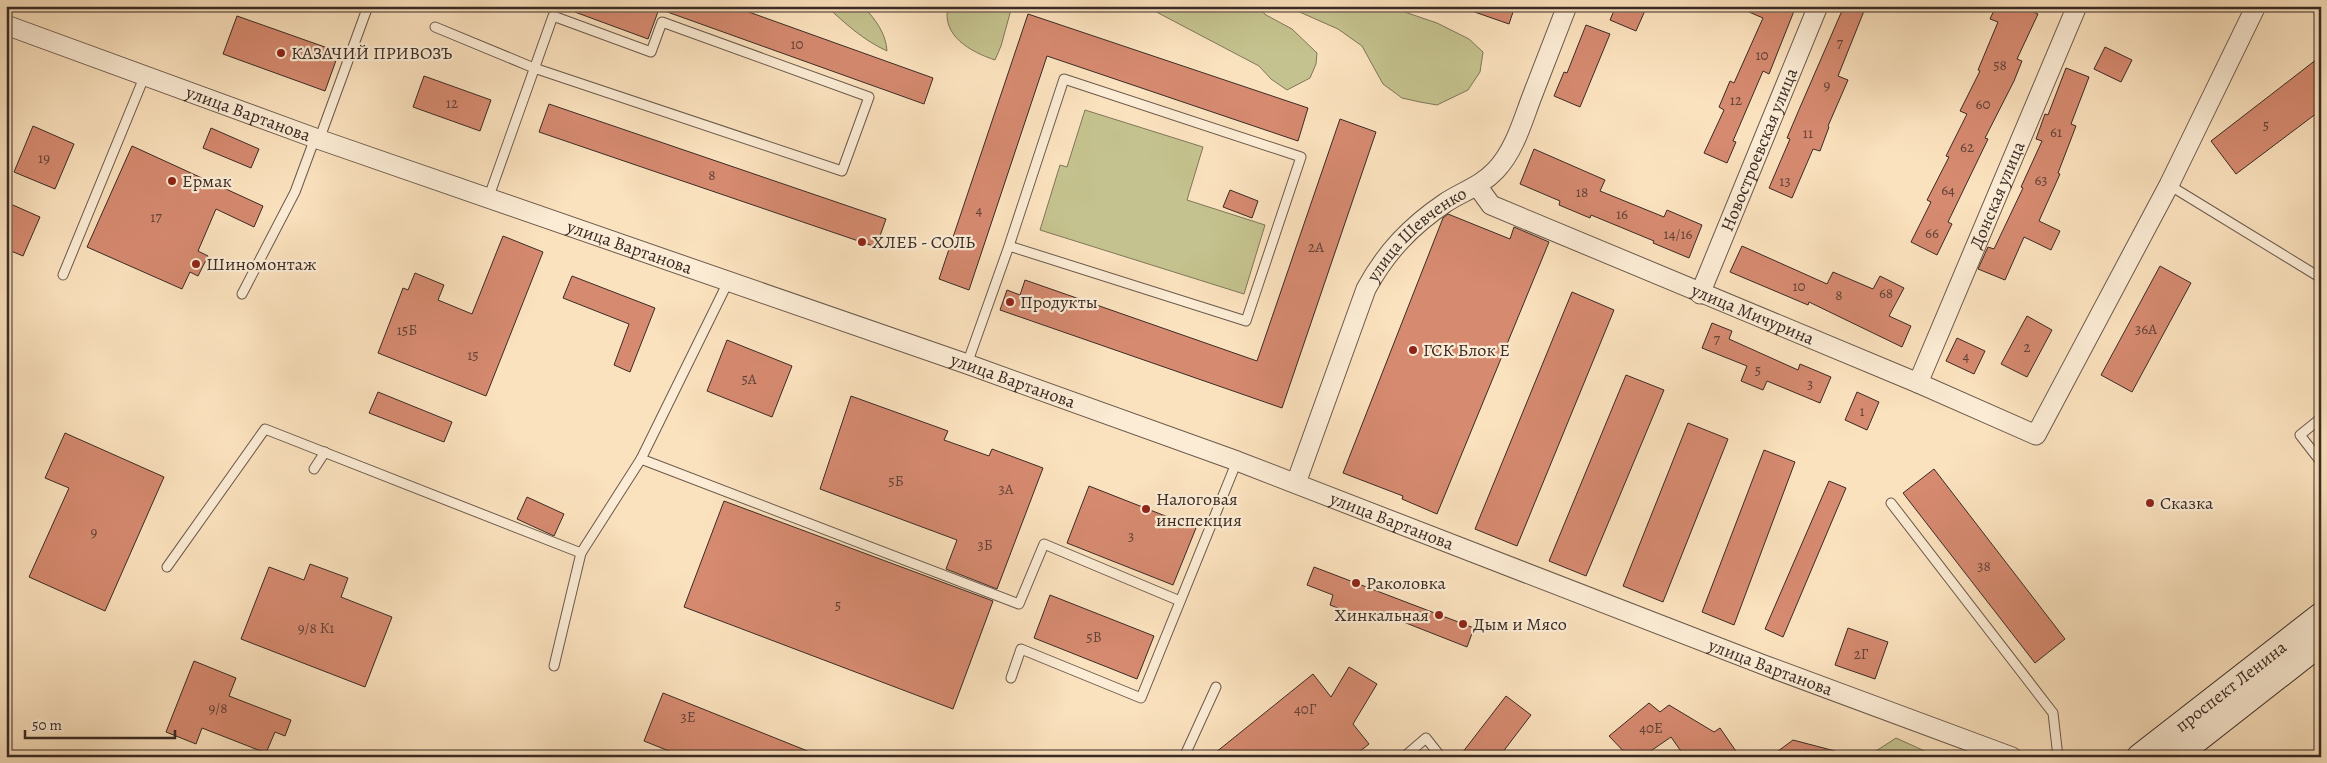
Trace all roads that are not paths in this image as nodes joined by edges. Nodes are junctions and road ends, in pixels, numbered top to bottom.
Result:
1 (368, 6) edge
2 (1567, 6) edge
3 (1818, 6) edge
4 (2077, 6) edge
5 (2256, 6) edge
6 (6, 25) edge
7 (435, 27) dead end
8 (534, 68) junction
9 (145, 75) junction
10 (317, 139) junction
11 (2169, 185) junction
12 (1478, 187) junction
13 (488, 199) junction
14 (1009, 246) junction
15 (63, 275) dead end
16 (2321, 278) edge
17 (728, 282) junction
18 (242, 294) dead end
19 (1700, 294) junction
20 (967, 364) junction
21 (1918, 383) junction
22 (2321, 418) edge
23 (324, 452) junction
24 (642, 459) junction
25 (1236, 461) junction
26 (2321, 462) edge
27 (314, 469) dead end
28 (1296, 483) junction
29 (1892, 503) dead end
30 (581, 553) junction
31 (167, 567) dead end
32 (1180, 601) junction
33 (2321, 616) edge
34 (2321, 642) edge
35 (554, 666) dead end
36 (1011, 678) dead end
37 (1216, 687) dead end
38 (1184, 757) edge
39 (1404, 757) edge
40 (1441, 757) edge
41 (2012, 757) edge
42 (2058, 757) edge
43 (2140, 757) edge
44 (2174, 757) edge

1 - 10 lane
2 - 12 street, улица Шевченко
3 - 19 street, Новостроевская улица
4 - 21 street, Донская улица
5 - 11 street
6 - 9 street, улица Вартанова
7 - 8 lane
8 - 8 lane
8 - 13 lane
9 - 10 street, улица Вартанова
9 - 15 lane
10 - 13 street, улица Вартанова
10 - 18 lane
11 - 16 lane
11 - 21 street, улица Мичурина
12 - 19 street, улица Мичурина
12 - 28 street, улица Шевченко
13 - 17 street, улица Вартанова
14 - 14 lane
14 - 20 lane
17 - 20 street, улица Вартанова
17 - 24 lane
19 - 21 street, улица Мичурина
20 - 25 street, улица Вартанова
22 - 26 lane
23 - 27 lane
23 - 30 lane
23 - 31 lane
24 - 30 lane
24 - 32 lane
25 - 28 street, улица Вартанова
25 - 32 lane
28 - 41 street, улица Вартанова
29 - 42 lane
30 - 35 lane
32 - 36 lane
33 - 43 main road, проспект Ленина
34 - 44 main road, проспект Ленина
37 - 38 lane
39 - 40 lane

